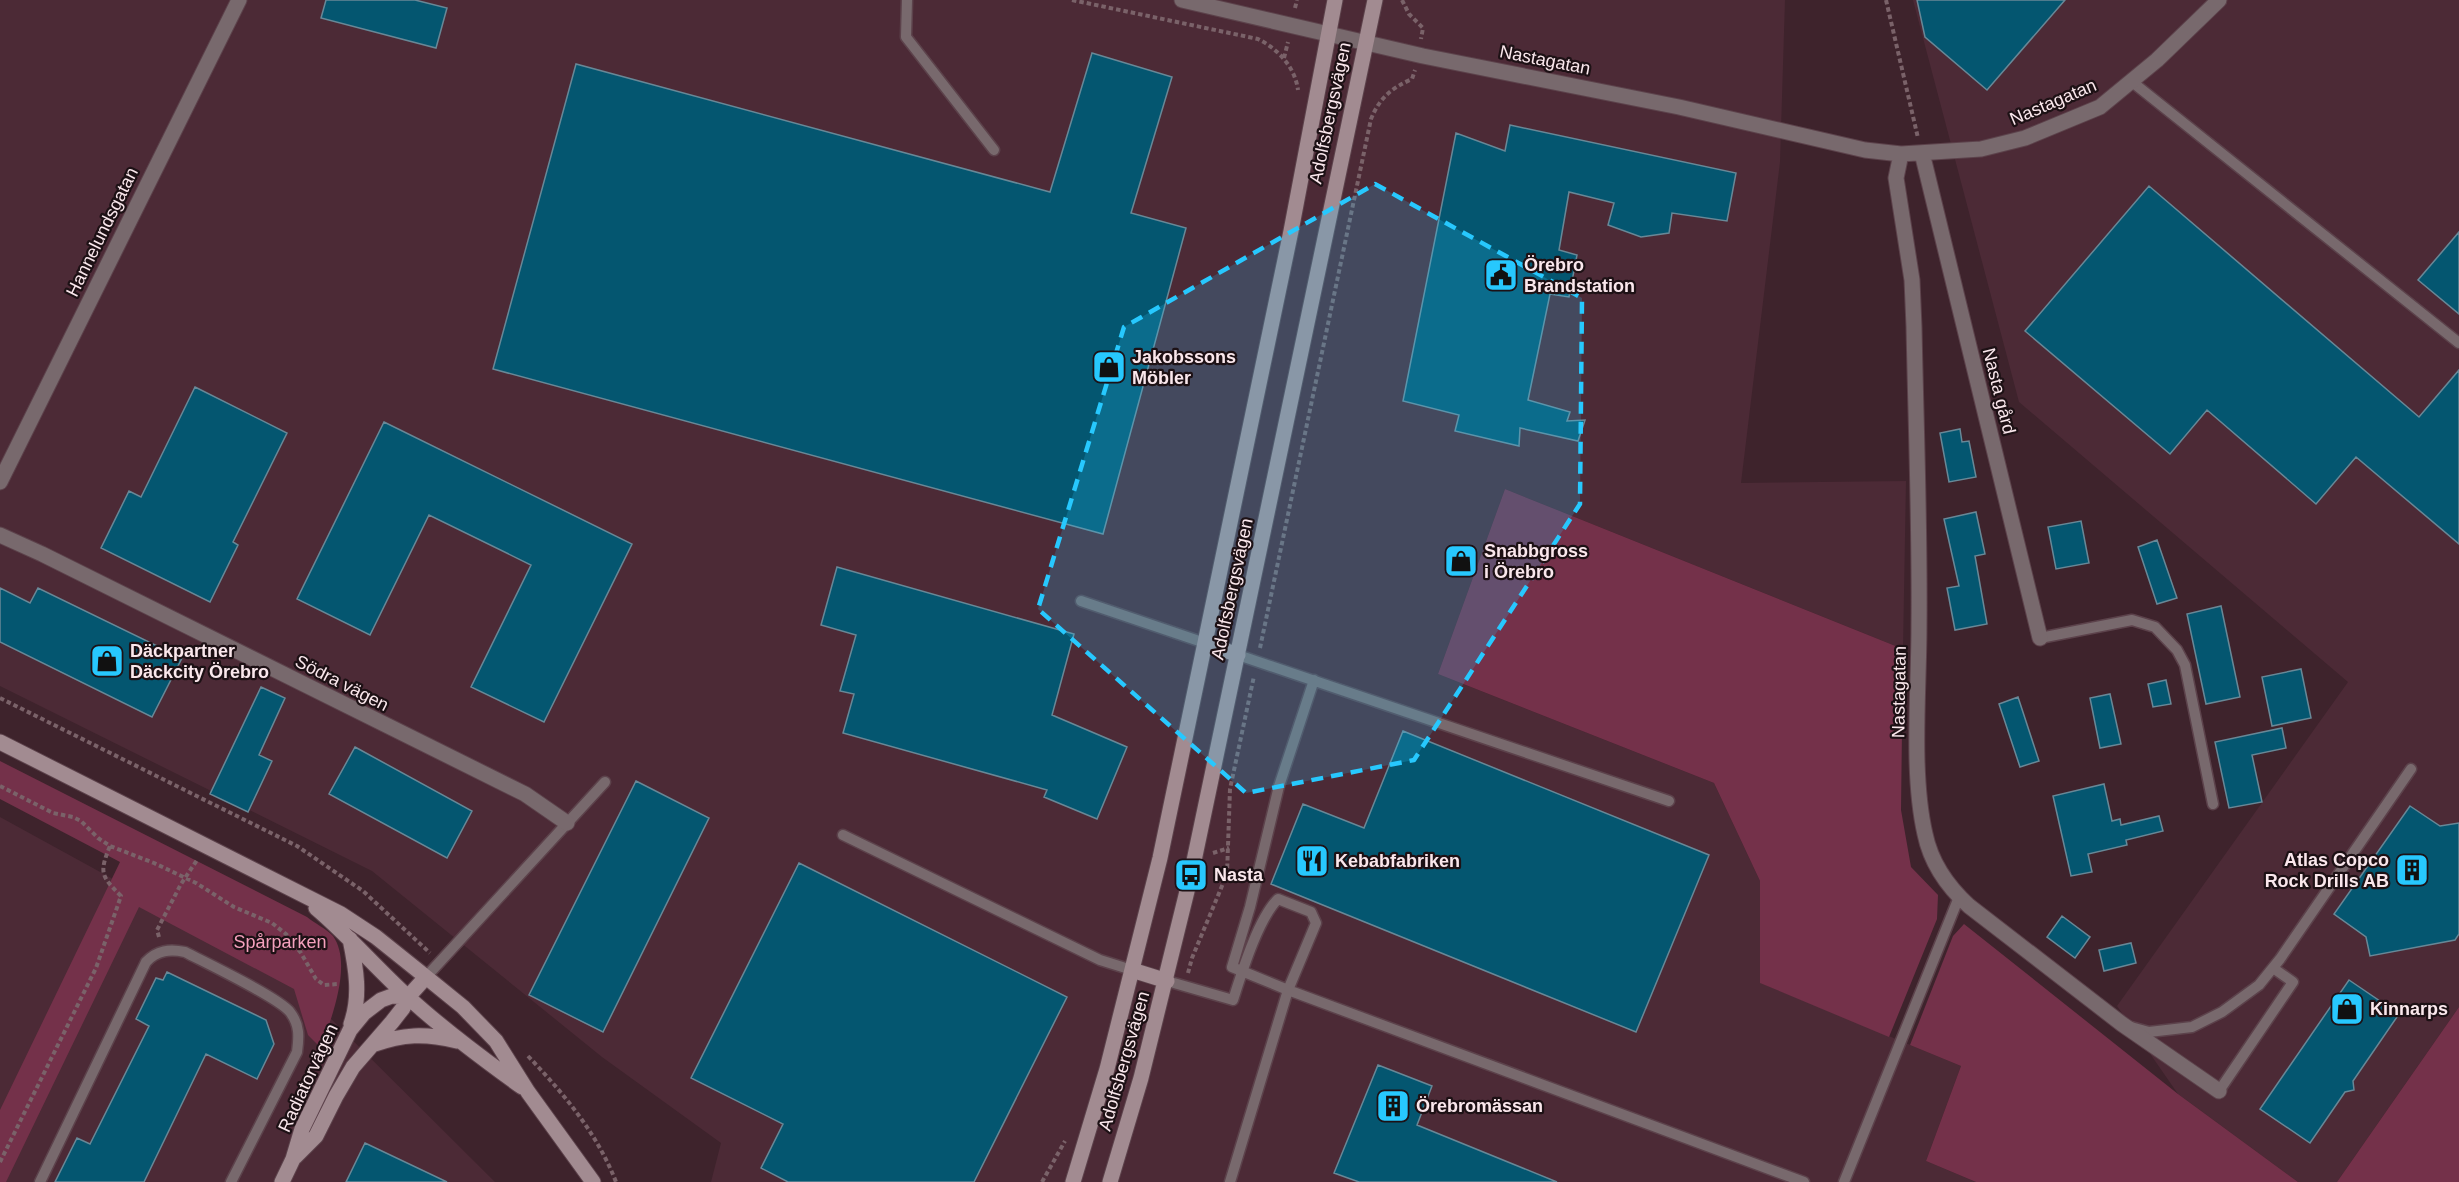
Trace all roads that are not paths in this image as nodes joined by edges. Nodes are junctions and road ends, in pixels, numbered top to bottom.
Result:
1 (239, 0) edge
2 (907, 0) edge
3 (1182, 0) edge
4 (1335, 0) edge
5 (1375, 0) edge
6 (2219, 0) edge
7 (1330, 34) junction
8 (1365, 43) junction
9 (2131, 81) junction
10 (994, 150) dead end
11 (1922, 153) junction
12 (1901, 154) junction
13 (2459, 343) edge
14 (0, 482) edge
15 (0, 535) edge
16 (1081, 602) dead end
17 (2040, 638) joint
18 (1205, 643) junction
19 (1238, 655) junction
20 (1314, 680) junction
21 (0, 742) edge
22 (2411, 769) dead end
23 (605, 782) dead end
24 (1670, 801) dead end
25 (2213, 804) dead end
26 (567, 823) junction
27 (843, 835) dead end
28 (300, 894) junction
29 (1959, 897) junction
30 (350, 939) junction
31 (2273, 968) junction
32 (1132, 970) junction
33 (1243, 970) junction
34 (426, 977) junction
35 (1167, 981) junction
36 (1288, 990) junction
37 (408, 997) junction
38 (2122, 1024) junction
39 (350, 1030) junction
40 (459, 1042) junction
41 (369, 1046) junction
42 (2219, 1091) joint
43 (528, 1092) junction
44 (293, 1159) junction
45 (40, 1182) edge
46 (231, 1182) edge
47 (282, 1182) edge
48 (593, 1182) edge
49 (1073, 1182) edge
50 (1110, 1182) edge
51 (1230, 1182) edge
52 (1804, 1182) edge
53 (1844, 1182) edge

1 - 14 street, Hannelundsgatan
2 - 10 lane
3 - 7 street, Nastagatan
4 - 7 main road, Adolfsbergsvägen
5 - 8 main road, Adolfsbergsvägen
6 - 9 street, Nastagatan
7 - 8 street, Nastagatan
7 - 18 main road, Adolfsbergsvägen
8 - 12 street, Nastagatan
8 - 19 main road, Adolfsbergsvägen
9 - 11 street, Nastagatan
9 - 13 lane
11 - 12 street, Nastagatan
11 - 17 street, Nasta gård
12 - 29 street, Nastagatan
15 - 26 street, Södra vägen
16 - 18 lane
17 - 25 lane
18 - 19 main road
18 - 32 main road, Adolfsbergsvägen
19 - 20 lane
19 - 35 main road, Adolfsbergsvägen
20 - 24 lane
20 - 33 lane
21 - 28 main road
22 - 31 lane
23 - 26 lane
26 - 34 lane
27 - 32 lane
28 - 30 main road
28 - 34 main road
29 - 38 street, Nastagatan
29 - 53 lane
30 - 37 main road
30 - 39 main road
31 - 38 lane
31 - 42 lane
32 - 35 main road
32 - 49 main road, Adolfsbergsvägen
33 - 35 lane
33 - 36 lane
33 - 36 lane
34 - 37 main road
34 - 43 main road
35 - 50 main road, Adolfsbergsvägen
36 - 51 lane
36 - 52 lane
37 - 39 main road, Radiatorvägen
37 - 40 main road
37 - 41 main road, Radiatorvägen
38 - 42 street, Nastagatan
39 - 44 main road, Radiatorvägen
40 - 41 main road
40 - 43 main road
41 - 44 main road, Radiatorvägen
43 - 48 main road
44 - 47 main road, Radiatorvägen
45 - 46 lane

